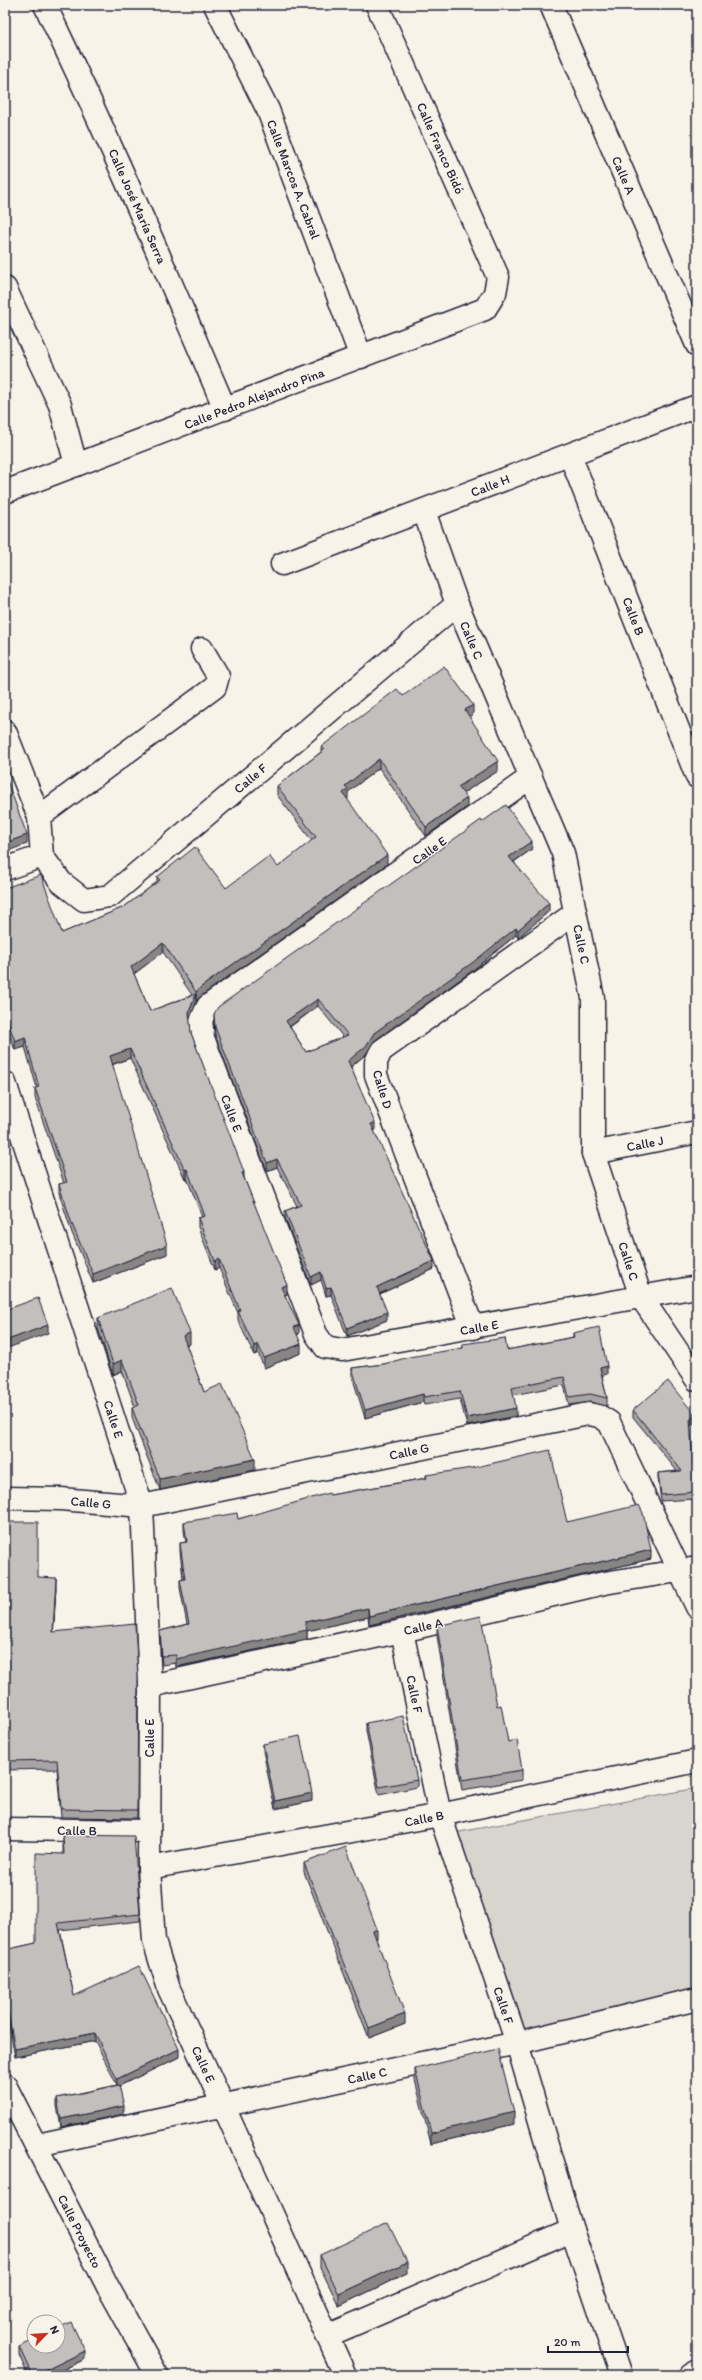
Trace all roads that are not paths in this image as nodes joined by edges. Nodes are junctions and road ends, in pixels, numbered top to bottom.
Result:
1 (45, 5) edge
2 (215, 5) edge
3 (377, 5) edge
4 (552, 5) edge
5 (5, 288) edge
6 (495, 293) joint
7 (697, 345) edge
8 (361, 357) junction
9 (697, 406) edge
10 (225, 409) junction
11 (570, 455) junction
12 (76, 465) junction
13 (5, 492) edge
14 (424, 511) junction
15 (282, 564) dead end
16 (457, 604) junction
17 (202, 649) dead end
18 (5, 731) edge
19 (531, 777) junction
20 (697, 777) edge
21 (39, 817) junction
22 (42, 856) junction
23 (5, 869) edge
24 (575, 913) junction
25 (5, 1083) edge
26 (697, 1132) edge
27 (593, 1153) junction
28 (697, 1287) edge
29 (641, 1297) junction
30 (473, 1328) junction
31 (697, 1380) edge
32 (5, 1498) edge
33 (142, 1506) junction
34 (689, 1568) edge
35 (697, 1607) edge
36 (402, 1631) junction
37 (150, 1686) junction
38 (697, 1761) edge
39 (440, 1815) junction
40 (5, 1829) edge
41 (149, 1831) junction
42 (149, 1868) junction
43 (697, 1999) edge
44 (517, 2043) junction
45 (5, 2085) edge
46 (224, 2105) junction
47 (36, 2145) junction
48 (572, 2230) junction
49 (327, 2336) junction
50 (697, 2371) edge
51 (157, 2375) edge
52 (345, 2375) edge
53 (621, 2375) edge
54 (690, 2375) edge

1 - 10 street, Calle José María Serra
2 - 8 street, Calle Marcos A. Cabral
3 - 6 street, Calle Franco Bidó
4 - 7 street, Calle A
5 - 12 street
6 - 8 street, Calle Pedro Alejandro Pina
8 - 10 street, Calle Pedro Alejandro Pina
9 - 11 street, Calle H
10 - 12 street, Calle Pedro Alejandro Pina
11 - 14 street, Calle H
11 - 20 street, Calle B
12 - 13 street, Calle Pedro Alejandro Pina
14 - 15 street, Calle H
14 - 16 street, Calle C
16 - 19 street, Calle C
16 - 22 street, Calle F
17 - 21 street
18 - 21 street
19 - 24 street, Calle C
19 - 30 street, Calle E
21 - 22 street
22 - 23 street
24 - 27 street, Calle C
24 - 30 street, Calle D
25 - 33 street, Calle E
26 - 27 street, Calle J
27 - 29 street, Calle C
28 - 29 street, Calle E
29 - 30 street, Calle E
29 - 31 street, Calle C
32 - 33 street, Calle G
33 - 34 street, Calle G
33 - 37 street, Calle E
34 - 35 street, Calle G
34 - 36 street, Calle A
36 - 37 street, Calle A
36 - 39 street, Calle F
37 - 41 street, Calle E
38 - 39 street, Calle B
39 - 42 street, Calle B
39 - 44 street, Calle F
40 - 41 street, Calle B
41 - 42 street, Calle E
42 - 46 street, Calle E
43 - 44 street, Calle C
44 - 46 street, Calle C
44 - 48 street, Calle F
45 - 47 street, Calle Proyecto
46 - 47 street, Calle C
46 - 49 street, Calle E
47 - 51 street, Calle Proyecto
48 - 49 street
48 - 53 street, Calle F
49 - 52 street, Calle E
50 - 54 street

